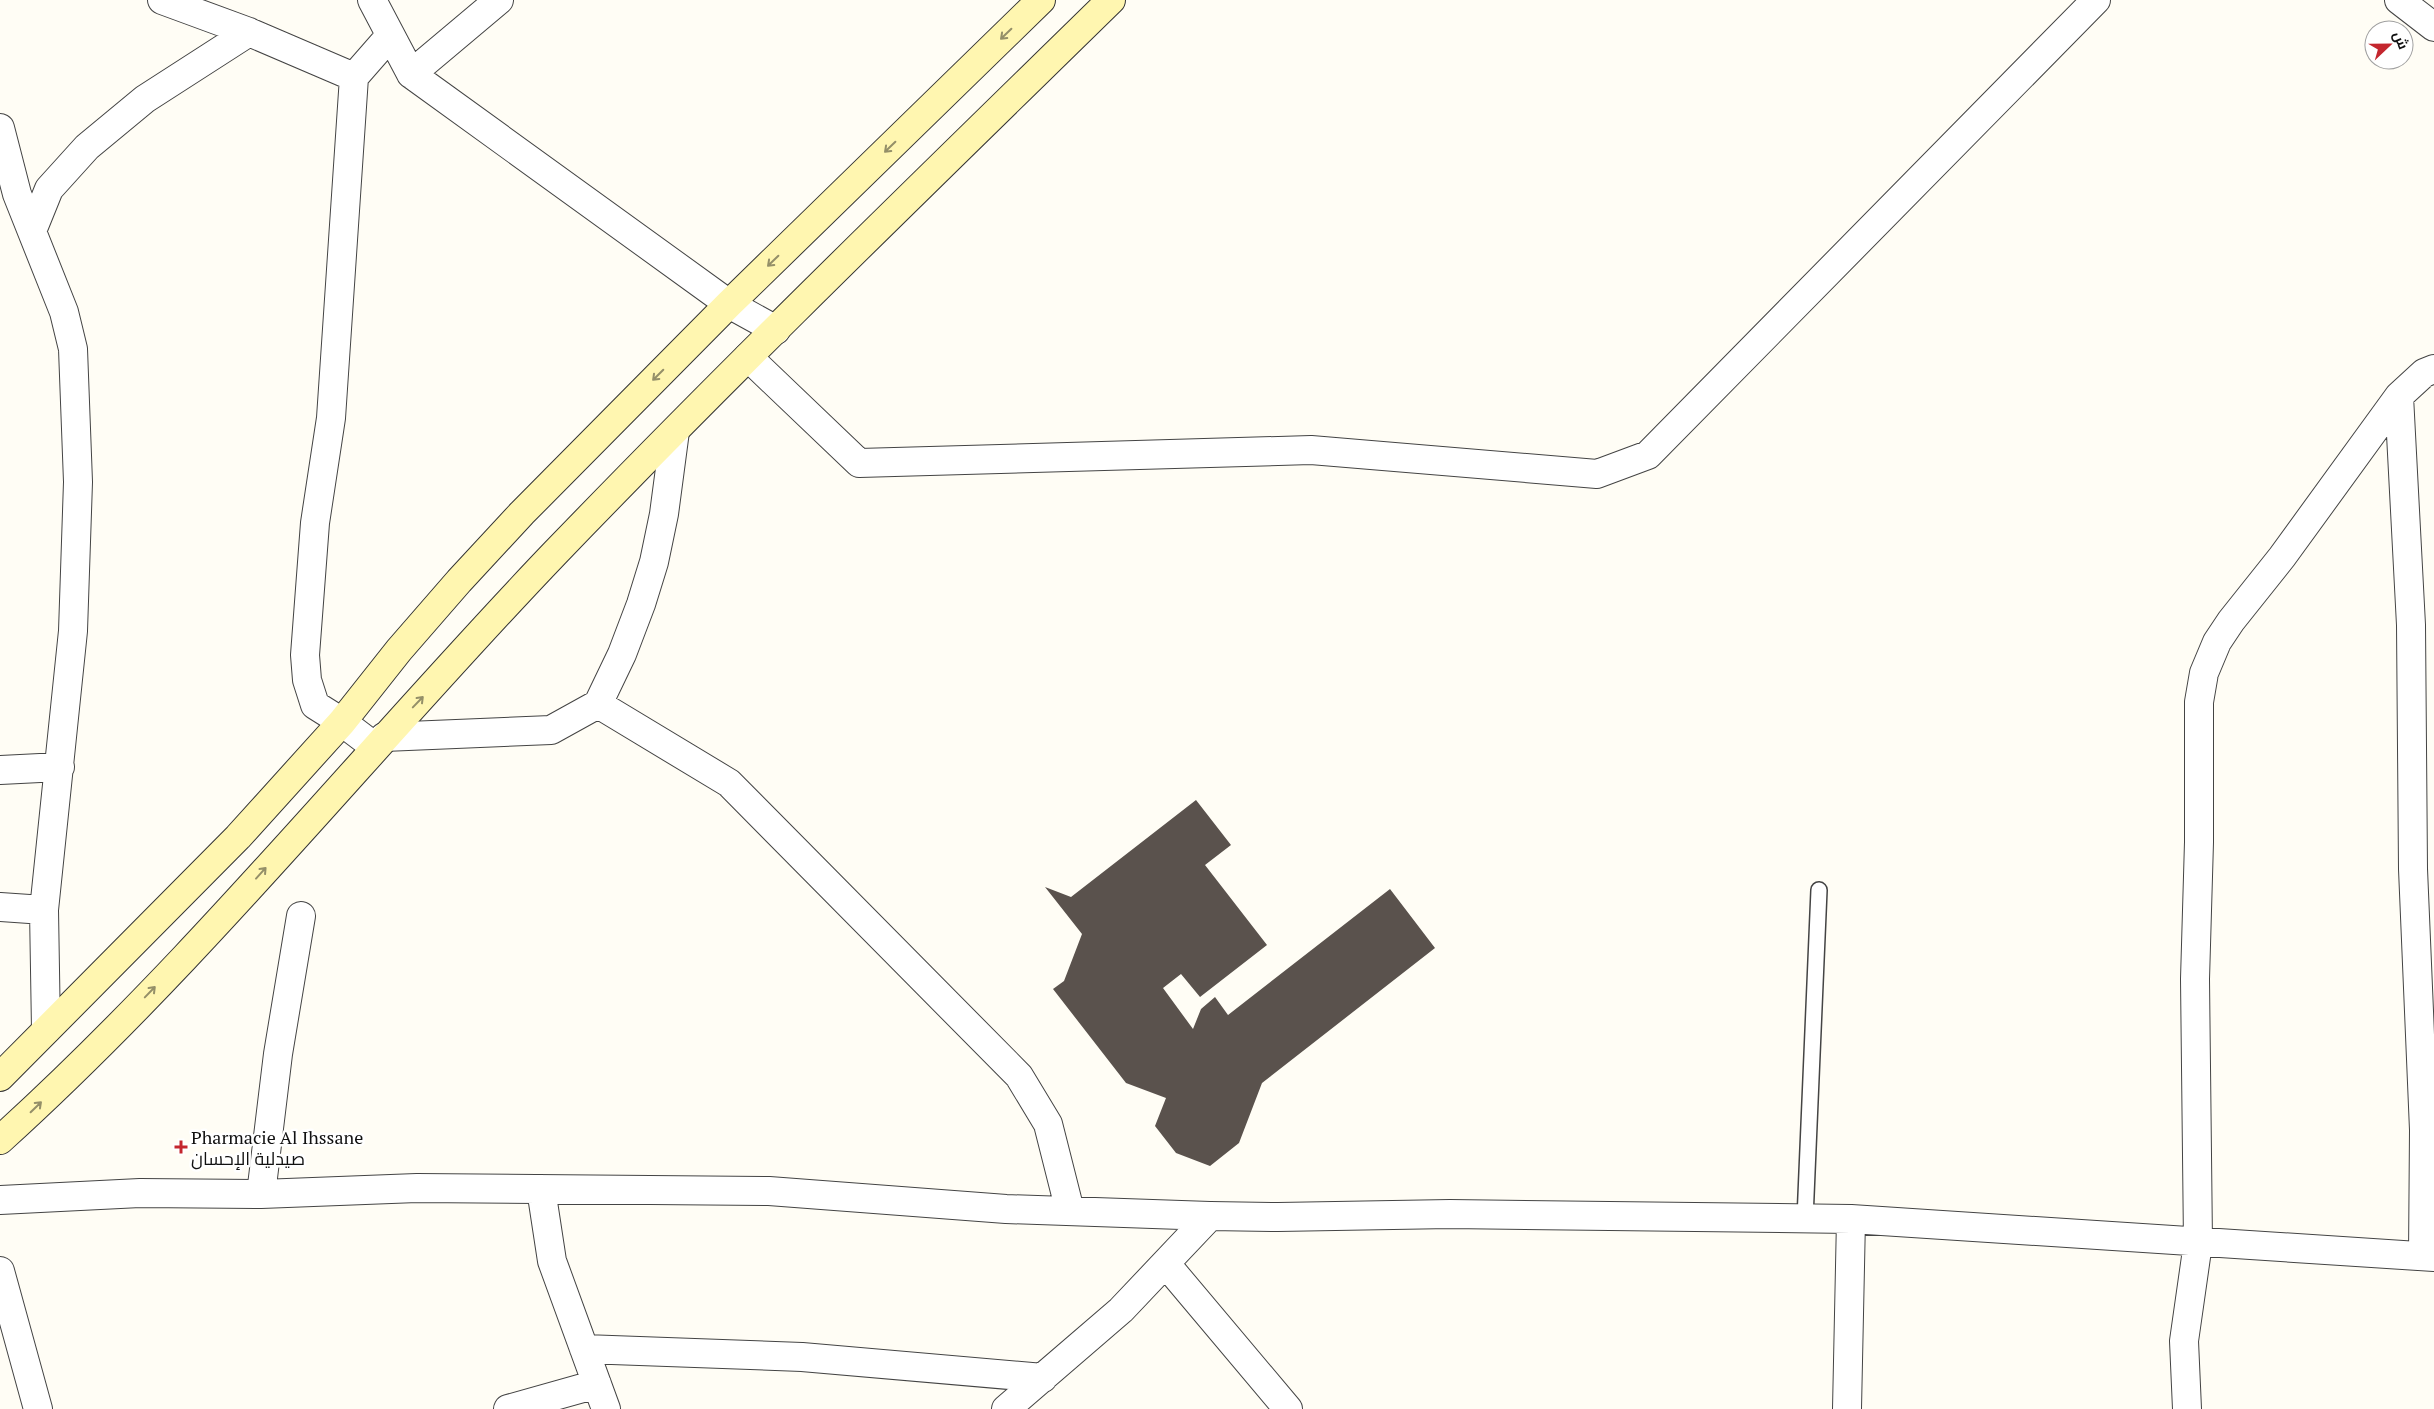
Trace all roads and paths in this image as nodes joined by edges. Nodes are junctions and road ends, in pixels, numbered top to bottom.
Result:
1 (162, 0) edge
2 (372, 0) edge
3 (499, 0) edge
4 (1041, 0) edge
5 (1111, 0) edge
6 (2096, 0) edge
7 (2398, 0) edge
8 (2434, 27) edge
9 (249, 32) junction
10 (389, 37) junction
11 (411, 74) junction
12 (354, 77) junction
13 (0, 128) edge
14 (32, 231) junction
15 (729, 304) junction
16 (776, 330) junction
17 (748, 357) junction
18 (2434, 369) edge
19 (2399, 396) junction
20 (675, 431) junction
21 (598, 704) junction
22 (342, 722) junction
23 (380, 742) junction
24 (60, 767) junction
25 (0, 770) edge
26 (1819, 890) dead end
27 (0, 907) edge
28 (44, 910) junction
29 (301, 916) dead end
30 (46, 1030) junction
31 (0, 1077) edge
32 (0, 1140) edge
33 (540, 1189) junction
34 (261, 1194) junction
35 (0, 1200) edge
36 (1070, 1211) junction
37 (1210, 1216) junction
38 (1805, 1219) junction
39 (1851, 1219) junction
40 (2198, 1243) junction
41 (2429, 1256) edge
42 (1166, 1264) junction
43 (0, 1271) edge
44 (584, 1349) junction
45 (1042, 1378) junction
46 (597, 1384) junction
47 (38, 1409) edge
48 (508, 1409) edge
49 (606, 1409) edge
50 (1006, 1409) edge
51 (1288, 1409) edge
52 (1847, 1409) edge
53 (2187, 1409) edge

1 - 9 street
2 - 10 street
3 - 11 street
4 -> 15 main road
5 - 16 main road
6 - 17 street
7 - 8 street
9 - 12 street
9 - 14 street
10 - 11 street
10 - 12 street
11 - 15 street
12 - 22 street
13 - 14 street
14 - 24 street
15 - 16 street
15 -> 22 main road
16 - 17 main road
17 - 20 main road
18 - 19 street
19 - 40 street
19 - 41 street
20 - 21 street
23 -> 20 main road
21 - 23 street
21 - 36 street
22 - 23 street
22 - 30 main road
32 -> 23 main road
24 - 25 street
24 - 28 street
26 - 38 lane
27 - 28 street
28 - 30 street
29 - 34 street
30 - 31 main road
33 - 34 street
33 - 36 street
33 - 44 street
34 - 35 street
36 - 37 street
37 - 38 street
37 - 42 street
38 - 39 street
39 - 40 street
39 - 52 street
40 - 41 street
40 - 53 street
42 - 45 street
42 - 51 street
43 - 47 street
44 - 45 street
44 - 46 street
45 - 50 street
46 - 48 street
46 - 49 street

